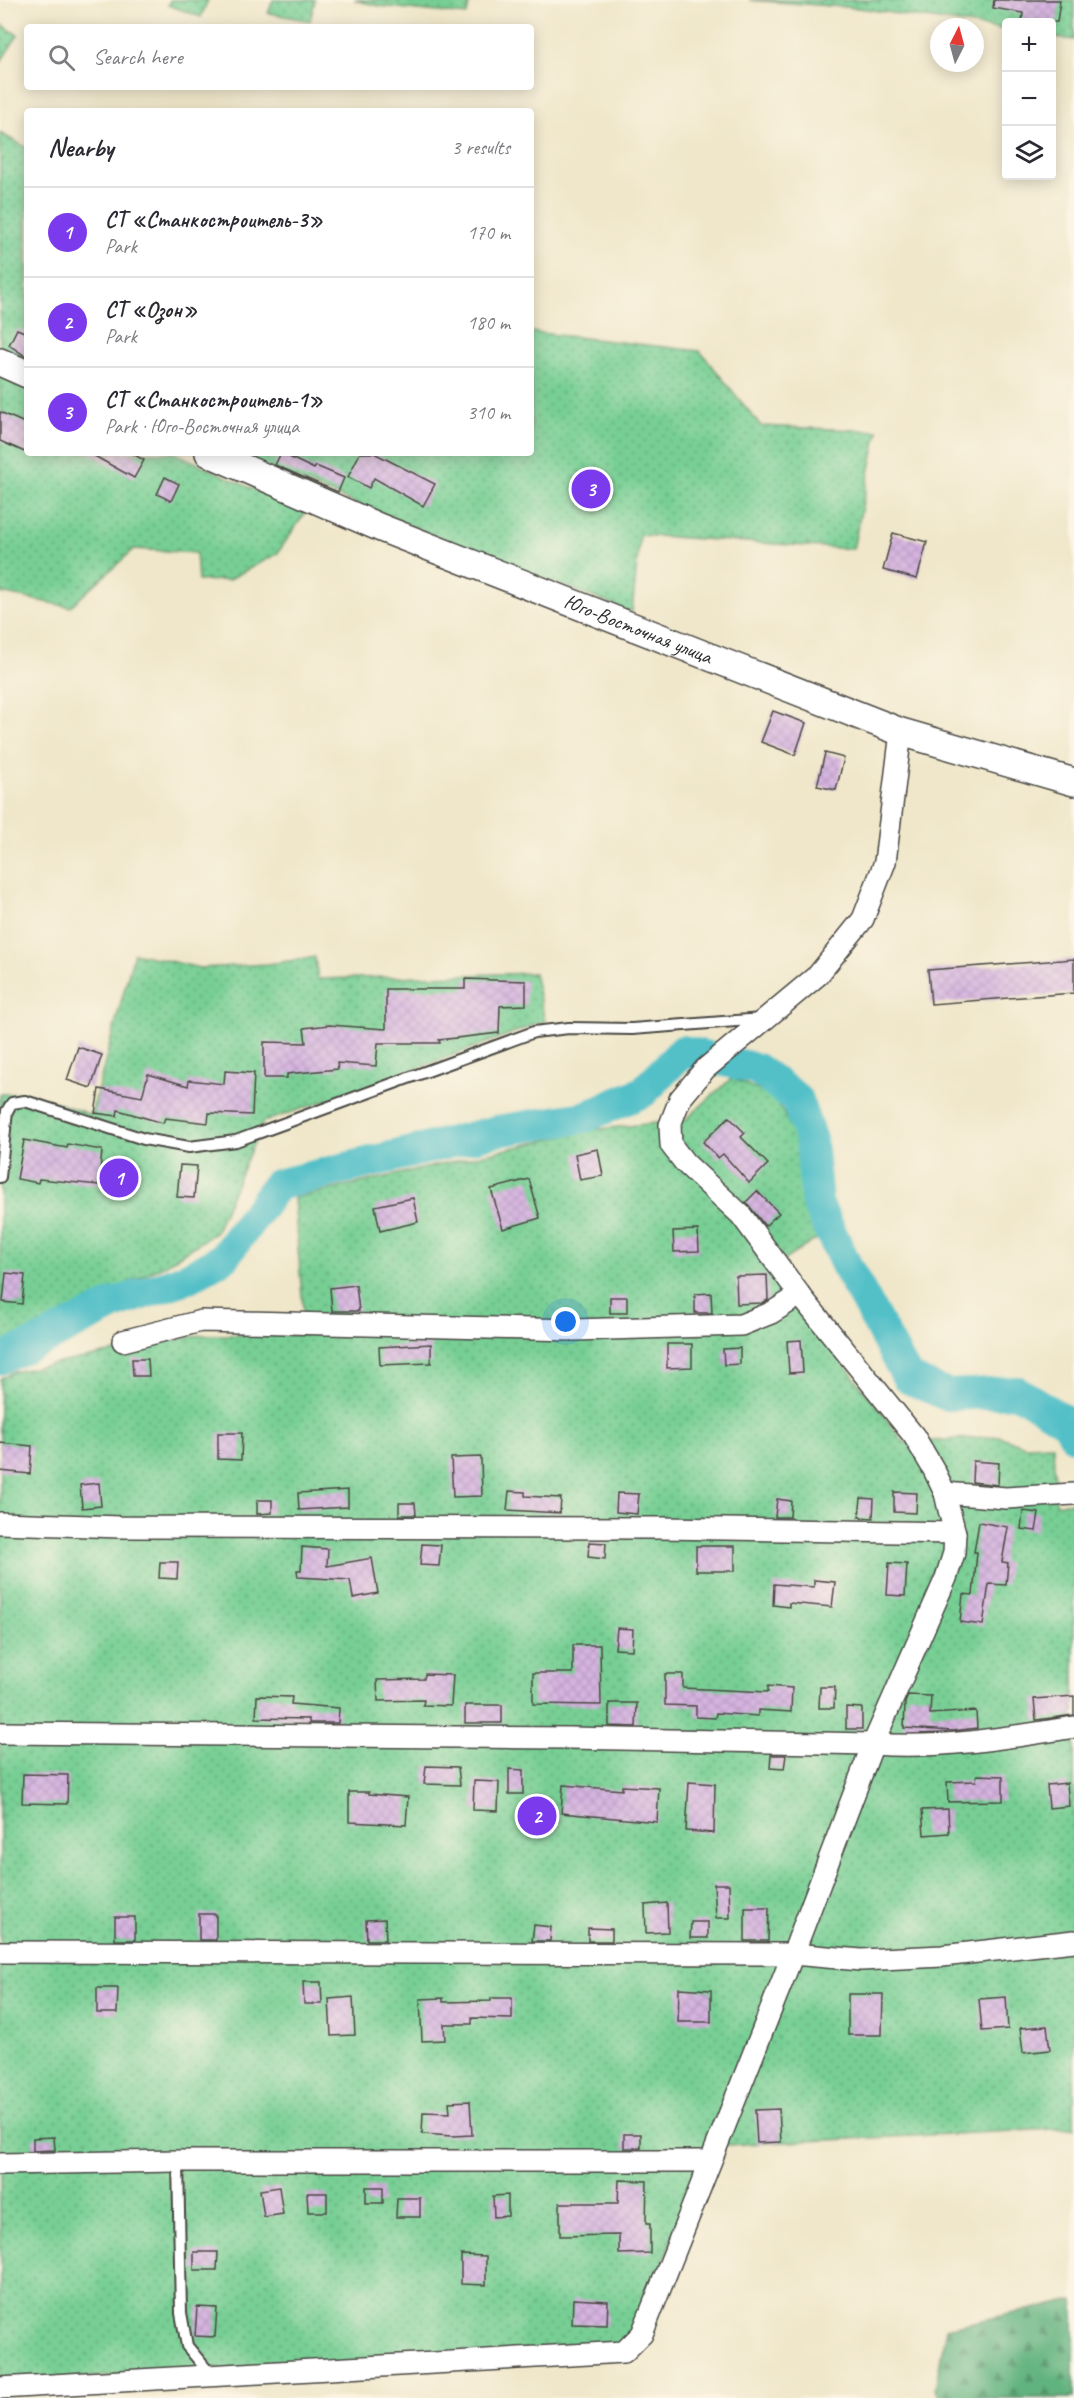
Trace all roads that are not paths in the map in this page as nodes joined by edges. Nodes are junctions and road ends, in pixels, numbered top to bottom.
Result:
1 (0, 362) edge
2 (24, 373) edge
3 (216, 456) edge
4 (901, 732) junction
5 (1074, 782) edge
6 (768, 1018) junction
7 (0, 1177) edge
8 (800, 1295) junction
9 (123, 1341) dead end
10 (945, 1492) junction
11 (1074, 1494) edge
12 (0, 1523) edge
13 (955, 1533) junction
14 (1074, 1727) edge
15 (0, 1733) edge
16 (873, 1744) junction
17 (1074, 1941) edge
18 (0, 1952) edge
19 (793, 1954) junction
20 (178, 2161) junction
21 (710, 2161) junction
22 (0, 2164) edge
23 (213, 2376) junction
24 (0, 2388) edge

1 - 2 street
3 - 4 street, Юго-Восточная улица
4 - 5 street, Юго-Восточная улица
4 - 6 street
6 - 7 lane
6 - 8 street
8 - 9 street
8 - 10 street
10 - 11 street
10 - 13 street
12 - 13 street
13 - 16 street
14 - 16 street
15 - 16 street
16 - 19 street
17 - 19 street
18 - 19 street
19 - 21 street
20 - 21 street
20 - 22 street
20 - 23 lane
21 - 23 street
23 - 24 street

